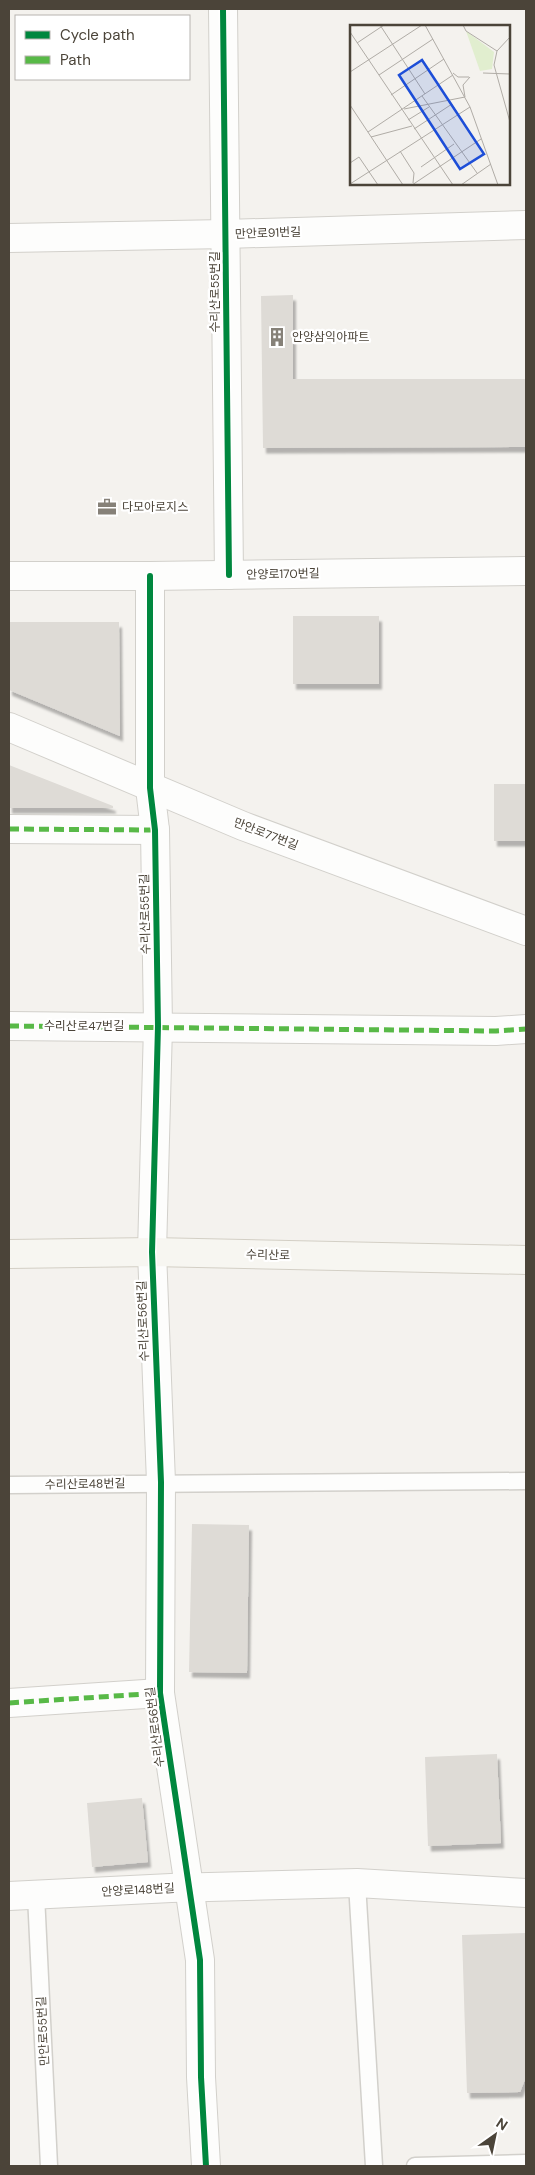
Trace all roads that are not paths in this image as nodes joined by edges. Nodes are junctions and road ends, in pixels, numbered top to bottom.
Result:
1 (223, 9) edge
2 (526, 225) edge
3 (226, 234) junction
4 (9, 238) edge
5 (526, 571) edge
6 (229, 575) junction
7 (9, 576) edge
8 (150, 576) junction
9 (9, 727) edge
10 (150, 788) junction
11 (9, 829) edge
12 (155, 830) junction
13 (526, 931) edge
14 (9, 1026) edge
15 (158, 1026) junction
16 (526, 1029) edge
17 (152, 1252) junction
18 (9, 1254) edge
19 (526, 1260) edge
20 (526, 1481) edge
21 (161, 1482) junction
22 (9, 1485) edge
23 (160, 1693) junction
24 (9, 1703) edge
25 (357, 1883) junction
26 (188, 1888) junction
27 (526, 1893) edge
28 (36, 1895) junction
29 (9, 1896) edge
30 (526, 2163) edge
31 (49, 2166) edge
32 (206, 2166) edge
33 (374, 2166) edge
34 (415, 2166) edge

1 - 3 street, 수리산로55번길
2 - 3 street, 만안로91번길
3 - 4 street, 만안로91번길
3 - 6 street, 수리산로55번길
5 - 6 street, 안양로170번길
6 - 8 street, 안양로170번길
7 - 8 street, 안양로170번길
8 - 10 street, 수리산로55번길
9 - 10 street, 만안로77번길
10 - 12 street, 수리산로55번길
10 - 13 street, 만안로77번길
11 - 12 street
12 - 15 street, 수리산로55번길
14 - 15 street, 수리산로47번길
15 - 16 street
15 - 17 street, 수리산로55번길
17 - 18 street, 수리산로
17 - 19 street, 수리산로
17 - 21 street, 수리산로56번길
20 - 21 lane
21 - 22 lane, 수리산로48번길
21 - 23 street, 수리산로56번길
23 - 24 street
23 - 26 street, 수리산로56번길
25 - 26 street, 안양로148번길
25 - 27 street, 안양로148번길
25 - 33 lane
26 - 28 street, 안양로148번길
26 - 32 street, 수리산로56번길
28 - 29 street, 안양로148번길
28 - 31 lane, 만안로55번길
30 - 34 lane

